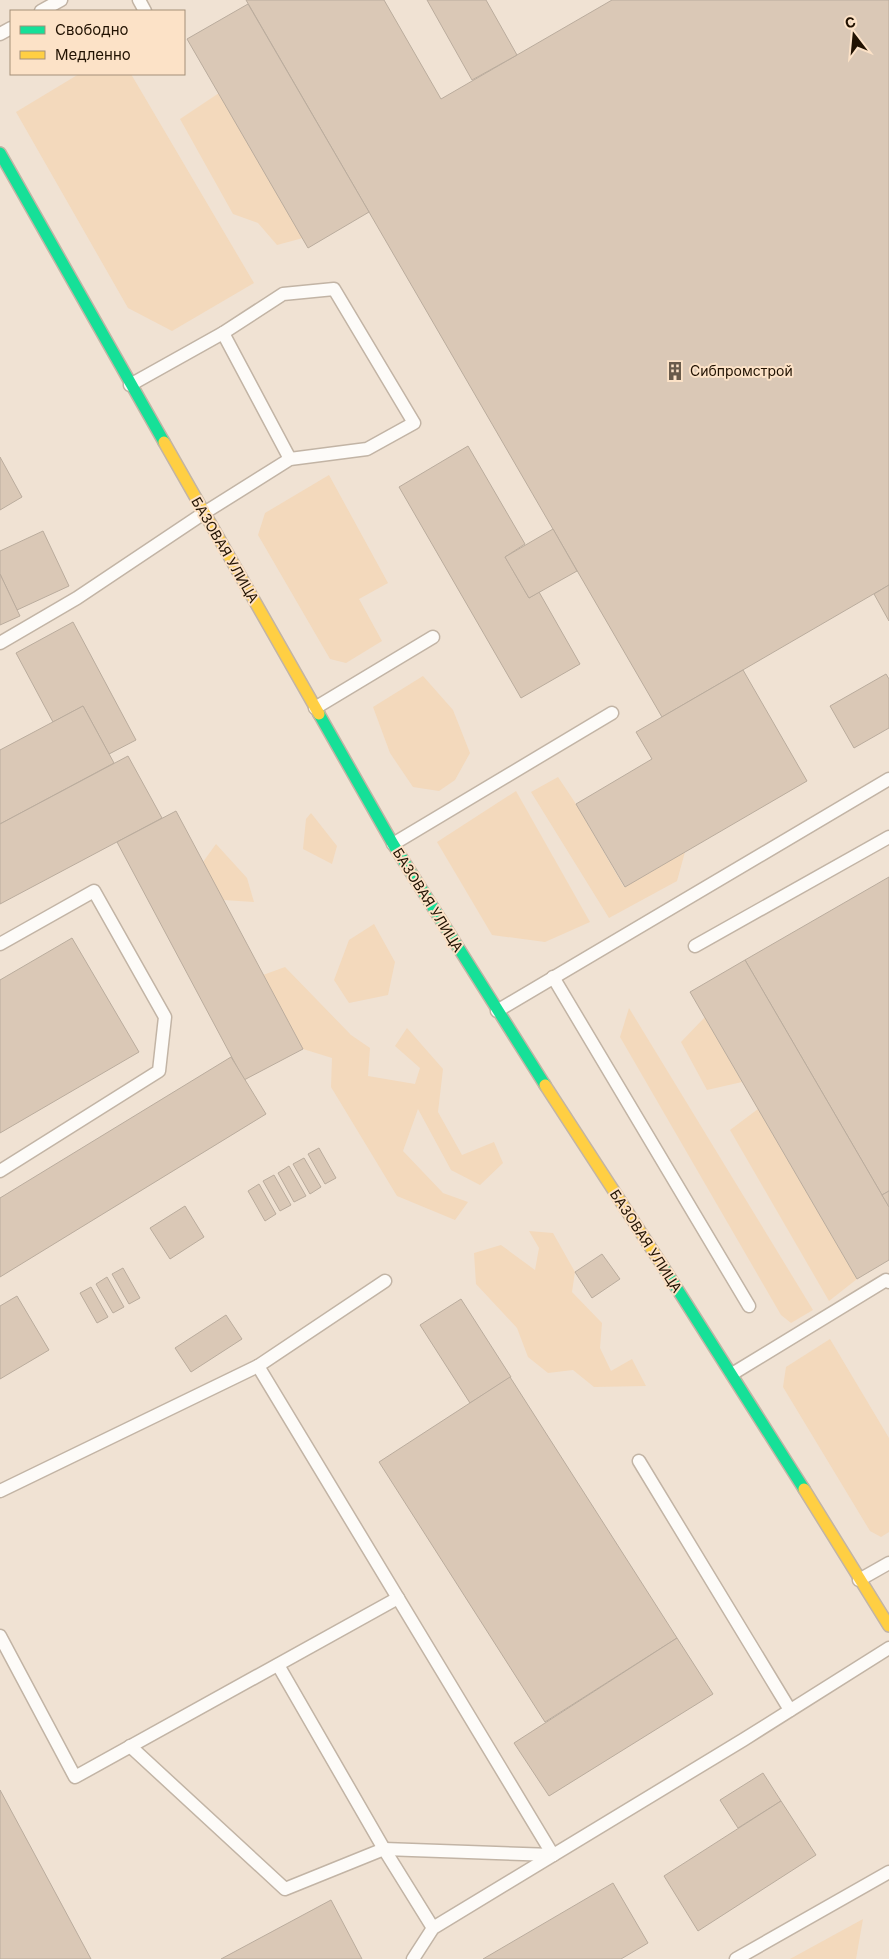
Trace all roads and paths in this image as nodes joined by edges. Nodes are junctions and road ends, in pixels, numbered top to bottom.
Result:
1 (61, 0) edge
2 (43, 10) edge
3 (0, 153) edge
4 (223, 333) junction
5 (130, 385) junction
6 (290, 459) junction
7 (204, 513) junction
8 (434, 637) dead end
9 (0, 643) edge
10 (315, 708) junction
11 (612, 713) dead end
12 (889, 779) edge
13 (889, 837) edge
14 (392, 844) junction
15 (0, 944) edge
16 (695, 946) dead end
17 (553, 978) junction
18 (497, 1011) junction
19 (0, 1171) edge
20 (385, 1281) dead end
21 (889, 1282) edge
22 (749, 1306) dead end
23 (258, 1366) junction
24 (732, 1374) junction
25 (639, 1461) dead end
26 (0, 1491) edge
27 (889, 1563) edge
28 (859, 1580) junction
29 (398, 1598) junction
30 (889, 1626) edge
31 (0, 1636) edge
32 (889, 1648) edge
33 (278, 1665) junction
34 (790, 1710) junction
35 (130, 1746) junction
36 (384, 1849) junction
37 (553, 1855) junction
38 (889, 1872) edge
39 (433, 1928) junction
40 (413, 1959) edge
41 (736, 1959) edge

1 - 2 lane
3 - 5 street, БАЗОВАЯ УЛИЦА
4 - 5 lane
4 - 6 lane
4 - 6 lane
5 - 7 street, БАЗОВАЯ УЛИЦА
6 - 7 lane
7 - 9 lane
7 - 10 street, БАЗОВАЯ УЛИЦА
8 - 10 lane
10 - 14 street, БАЗОВАЯ УЛИЦА
11 - 14 lane
12 - 17 lane
13 - 16 lane
14 - 18 street, БАЗОВАЯ УЛИЦА
15 - 19 lane
17 - 18 lane
17 - 22 lane
18 - 24 street, БАЗОВАЯ УЛИЦА
20 - 23 lane
21 - 24 lane
23 - 26 lane
23 - 29 lane
24 - 28 street, БАЗОВАЯ УЛИЦА
25 - 34 lane
27 - 28 lane
28 - 30 street, БАЗОВАЯ УЛИЦА
29 - 33 lane
29 - 37 lane
31 - 35 lane
32 - 34 lane
33 - 35 lane
33 - 36 lane
34 - 37 lane
35 - 36 lane
36 - 37 lane
36 - 39 lane
37 - 39 lane
38 - 41 lane
39 - 40 lane

